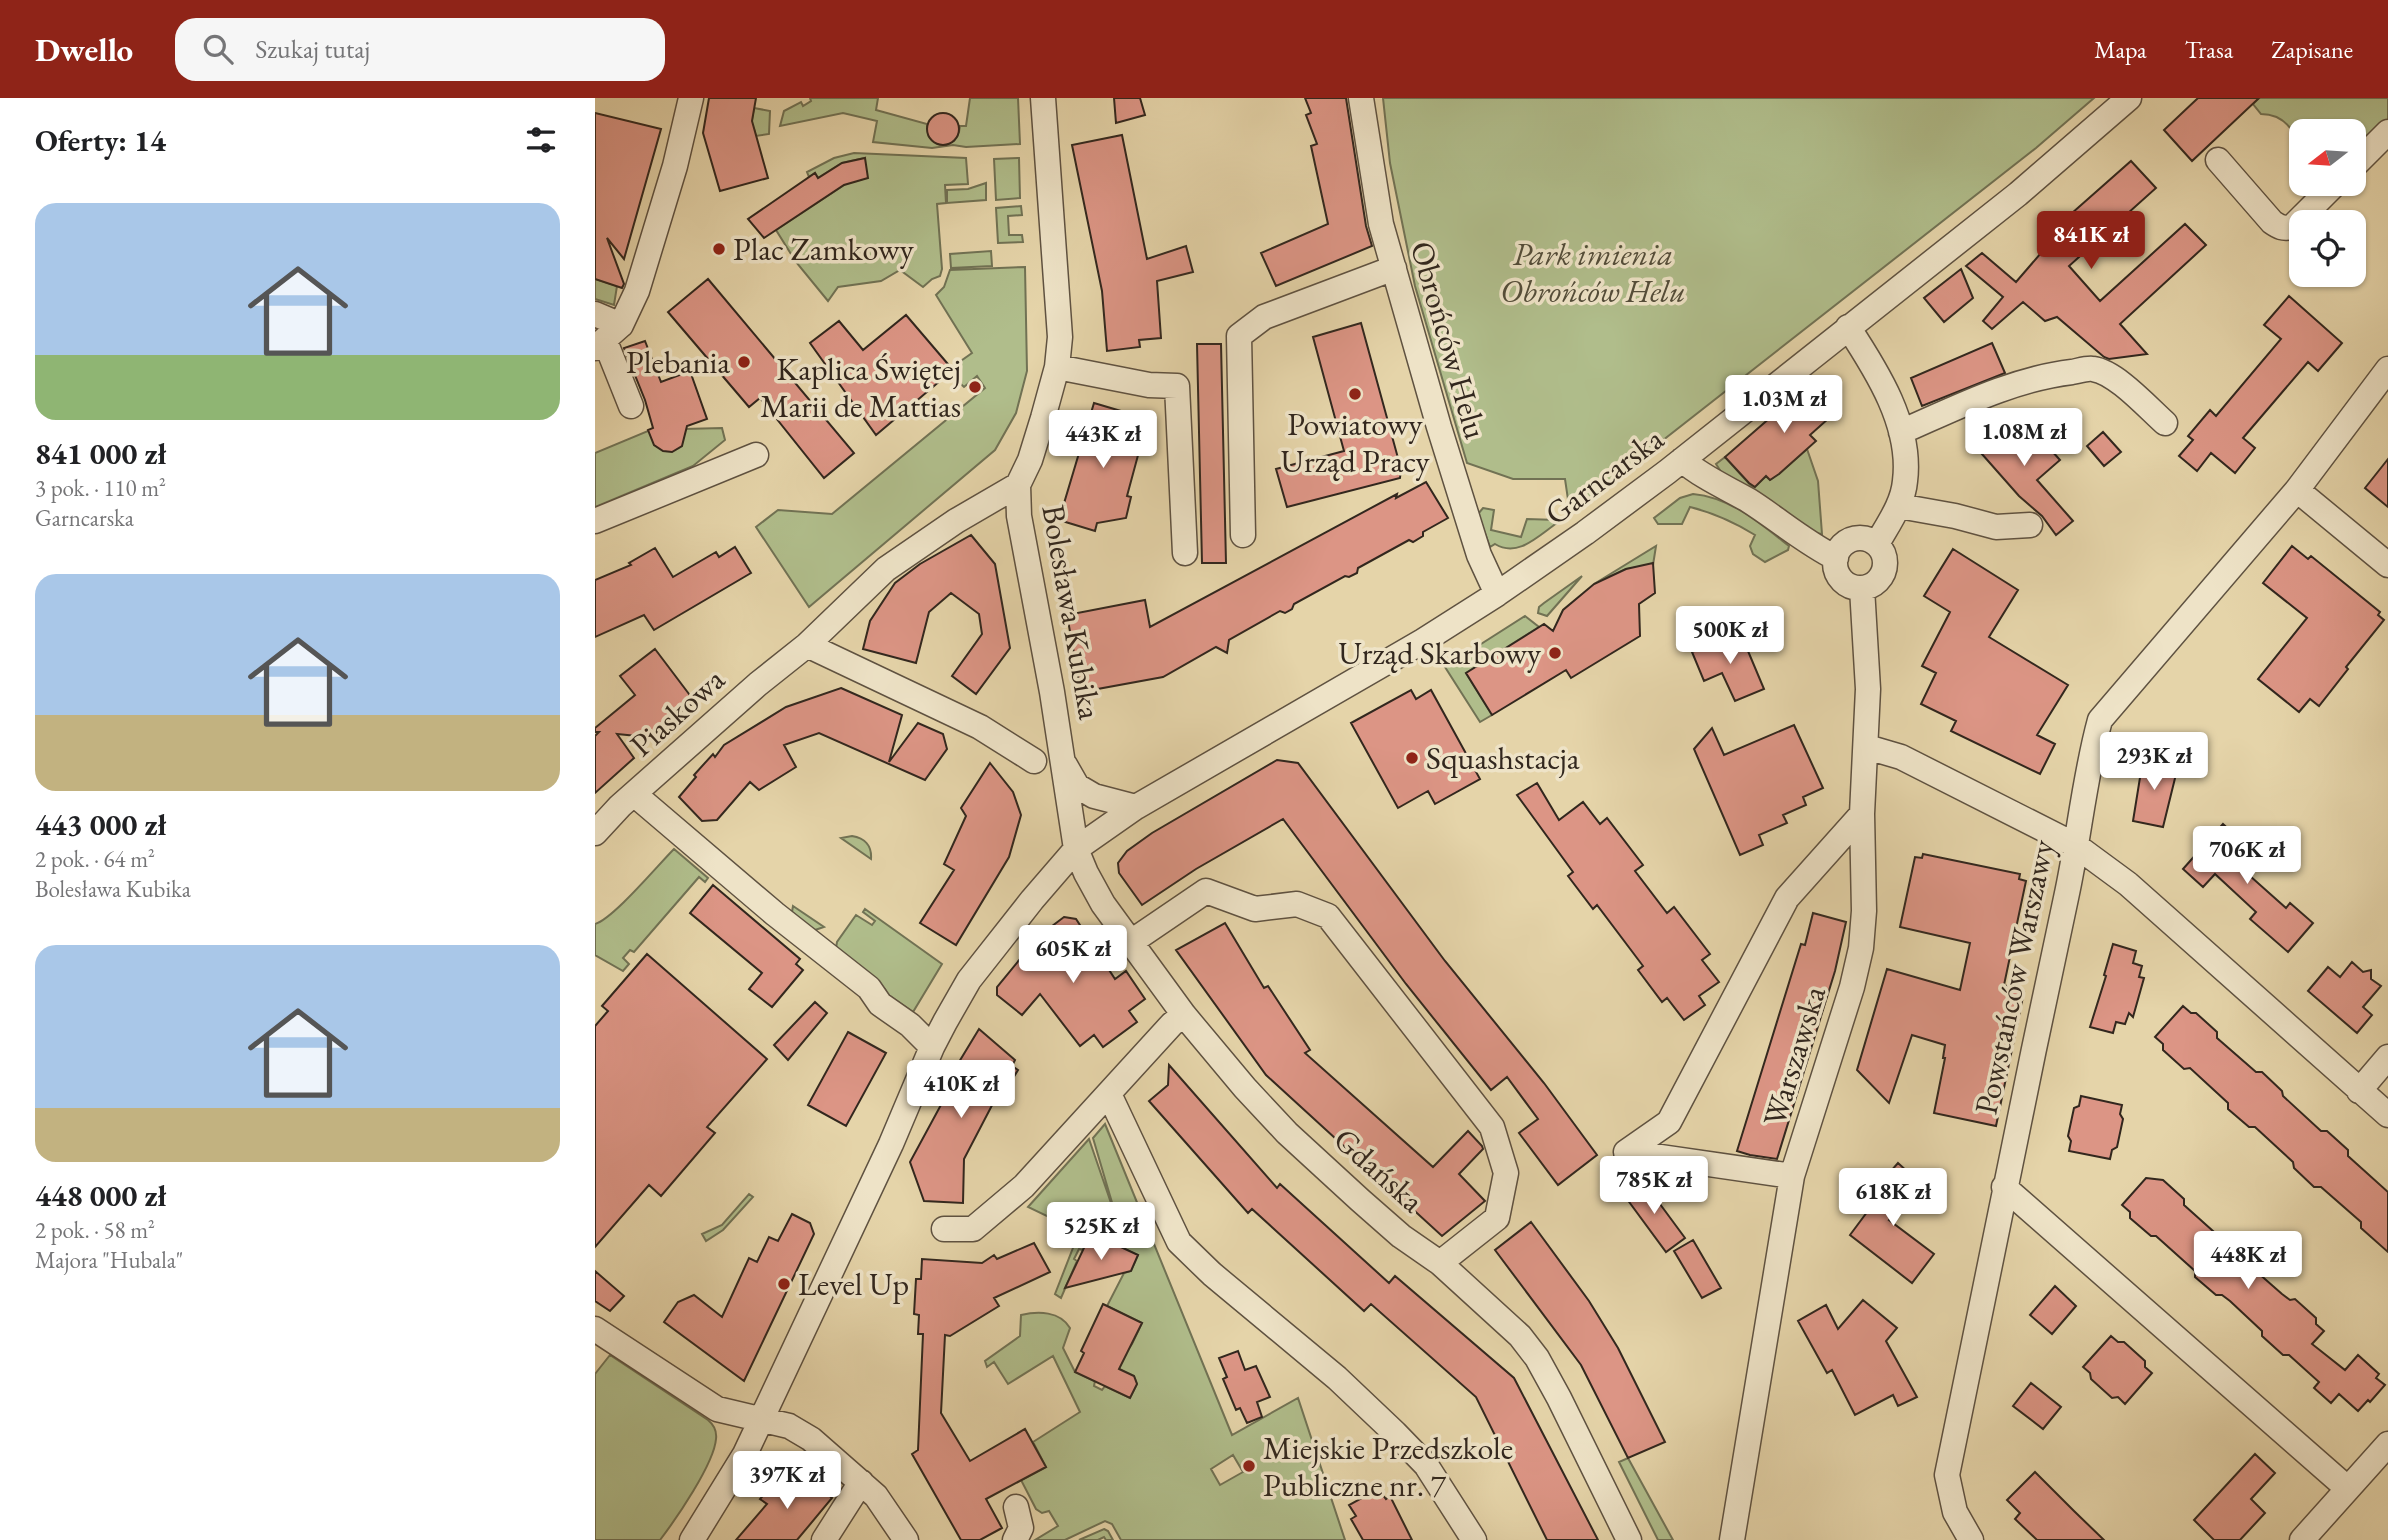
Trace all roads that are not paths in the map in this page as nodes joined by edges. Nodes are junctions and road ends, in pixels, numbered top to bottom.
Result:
1 (691, 98) edge
2 (1043, 98) edge
3 (1361, 98) edge
4 (2129, 98) edge
5 (2388, 132) edge
6 (2366, 154) edge
7 (2218, 160) dead end
8 (2323, 196) edge
9 (1394, 268) junction
10 (595, 314) edge
11 (1848, 327) junction
12 (611, 333) edge
13 (1057, 367) junction
14 (2388, 369) edge
15 (631, 406) dead end
16 (2165, 423) dead end
17 (1901, 432) junction
18 (756, 455) dead end
19 (1682, 460) junction
20 (1017, 485) junction
21 (2297, 490) junction
22 (1899, 506) junction
23 (595, 521) edge
24 (2030, 525) dead end
25 (1243, 534) dead end
26 (1877, 544) junction
27 (1185, 553) dead end
28 (1836, 558) junction
29 (2388, 565) edge
30 (1862, 588) junction
31 (1497, 594) junction
32 (807, 645) junction
33 (1867, 747) junction
34 (1034, 761) dead end
35 (1063, 762) junction
36 (634, 794) junction
37 (1136, 807) junction
38 (1862, 814) junction
39 (595, 833) edge
40 (2075, 845) junction
41 (1076, 849) junction
42 (1131, 942) junction
43 (1184, 1015) junction
44 (932, 1047) junction
45 (2388, 1057) edge
46 (2359, 1090) junction
47 (1109, 1094) junction
48 (2388, 1115) edge
49 (1792, 1176) junction
50 (2004, 1186) junction
51 (944, 1229) dead end
52 (1440, 1263) junction
53 (595, 1329) edge
54 (762, 1418) junction
55 (2388, 1444) edge
56 (861, 1482) junction
57 (2347, 1488) junction
58 (1016, 1507) dead end
59 (692, 1540) edge
60 (824, 1540) edge
61 (906, 1540) edge
62 (1015, 1540) edge
63 (1474, 1540) edge
64 (1629, 1540) edge
65 (1732, 1540) edge
66 (1971, 1540) edge
67 (2302, 1540) edge

1 - 12 street
2 - 13 street, Bolesława Kubika
3 - 9 street, Obrońców Helu
4 - 11 street, Garncarska
5 - 6 street
7 - 8 street
9 - 25 street
9 - 31 street, Obrońców Helu
10 - 12 street
11 - 17 street
11 - 19 street, Garncarska
12 - 15 street
13 - 20 street, Bolesława Kubika
13 - 27 street
14 - 21 street, Powstańców Warszawy
16 - 17 street
17 - 22 street
18 - 23 street
19 - 28 street
19 - 31 street, Garncarska
20 - 32 street, Piaskowa
20 - 35 street, Bolesława Kubika
21 - 29 street
21 - 40 street, Powstańców Warszawy
22 - 24 street
22 - 26 street
26 - 28 street
26 - 30 street
28 - 30 street
30 - 33 street, Warszawska
31 - 37 street, Garncarska
32 - 34 street
32 - 36 street, Piaskowa
33 - 38 street, Warszawska
33 - 40 street
35 - 37 street
35 - 41 street, Bolesława Kubika
36 - 39 street, Piaskowa
36 - 44 street
37 - 41 street, Garncarska
38 - 49 street, Warszawska
38 - 49 street
40 - 46 street
40 - 50 street, Powstańców Warszawy
41 - 42 street, Gdańska
41 - 44 street, Garncarska
42 - 43 street, Gdańska
42 - 52 street
43 - 47 street
43 - 52 street, Gdańska
44 - 54 street, Garncarska
45 - 46 street
46 - 48 street
47 - 51 street
47 - 63 street
49 - 65 street, Warszawska
50 - 57 street
50 - 66 street, Powstańców Warszawy
52 - 64 street, Gdańska
53 - 54 street
54 - 56 street
54 - 59 street, Garncarska
55 - 57 street
56 - 60 street
56 - 61 street
57 - 67 street
58 - 62 street

